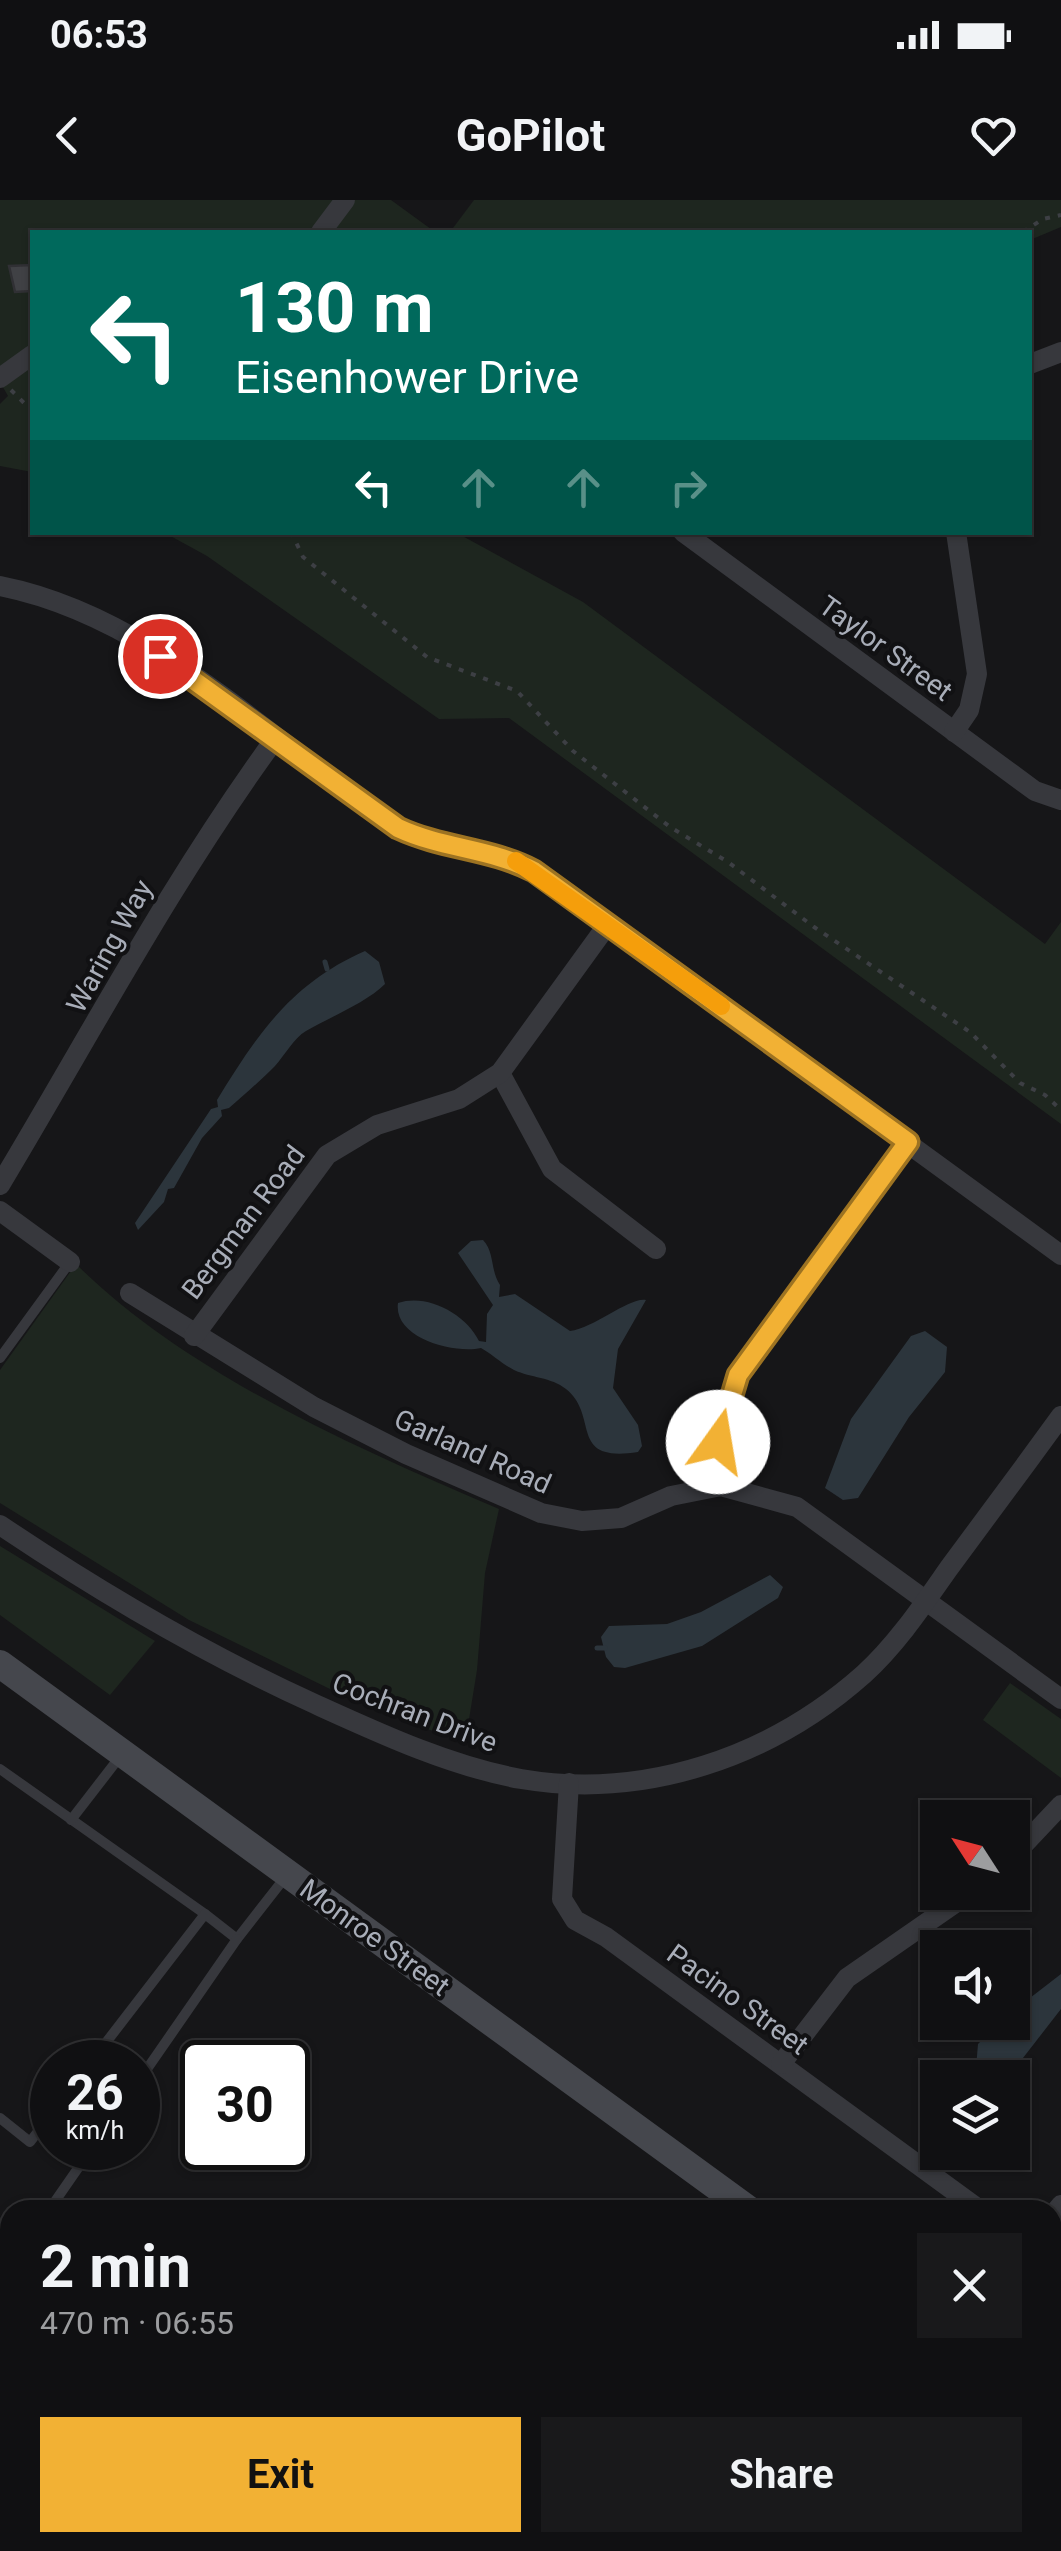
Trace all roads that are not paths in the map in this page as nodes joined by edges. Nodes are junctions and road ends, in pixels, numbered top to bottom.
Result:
1 (345, 200) edge
2 (323, 230) edge
3 (1061, 352) edge
4 (30, 356) edge
5 (1032, 363) edge
6 (2, 376) edge
7 (687, 535) edge
8 (956, 535) edge
9 (0, 586) edge
10 (954, 732) junction
11 (275, 739) junction
12 (1061, 800) edge
13 (608, 924) junction
14 (500, 1073) junction
15 (908, 1142) junction
16 (0, 1185) edge
17 (0, 1211) edge
18 (656, 1248) dead end
19 (1061, 1255) edge
20 (70, 1262) joint
21 (130, 1293) dead end
22 (194, 1336) junction
23 (0, 1358) edge
24 (1061, 1416) edge
25 (720, 1486) junction
26 (0, 1525) edge
27 (926, 1600) junction
28 (1, 1667) edge
29 (1061, 1699) edge
30 (123, 1753) junction
31 (0, 1770) edge
32 (569, 1783) junction
33 (1061, 1805) edge
34 (71, 1820) junction
35 (1030, 1838) edge
36 (288, 1874) junction
37 (945, 1910) edge
38 (204, 1914) junction
39 (237, 1939) junction
40 (108, 2040) edge
41 (160, 2050) edge
42 (781, 2064) junction
43 (0, 2118) edge
44 (30, 2142) edge
45 (77, 2170) edge
46 (56, 2200) edge
47 (733, 2200) edge
48 (966, 2200) edge

1 - 2 street
3 - 5 street
4 - 6 street
7 - 10 street, Taylor Street
8 - 10 street
9 - 11 street
10 - 12 street, Taylor Street
11 - 13 street
11 - 16 street, Waring Way
13 - 14 street, Bergman Road
13 - 15 street
14 - 18 street
14 - 22 street, Bergman Road
15 - 19 street
15 - 25 street
17 - 20 street
20 - 23 lane
21 - 22 street, Garland Road
22 - 25 street, Garland Road
24 - 27 street, Cochran Drive
25 - 27 street, Garland Road
26 - 32 street, Cochran Drive
27 - 29 street, Garland Road
27 - 32 street, Cochran Drive
28 - 30 main road, Monroe Street
30 - 34 lane
30 - 36 main road, Monroe Street
31 - 34 lane
32 - 42 street, Pacino Street
33 - 35 street
34 - 38 lane
36 - 39 lane
36 - 47 main road, Monroe Street
37 - 42 street
38 - 39 lane
38 - 40 lane
39 - 41 lane
42 - 48 street, Pacino Street
43 - 44 lane
45 - 46 lane

